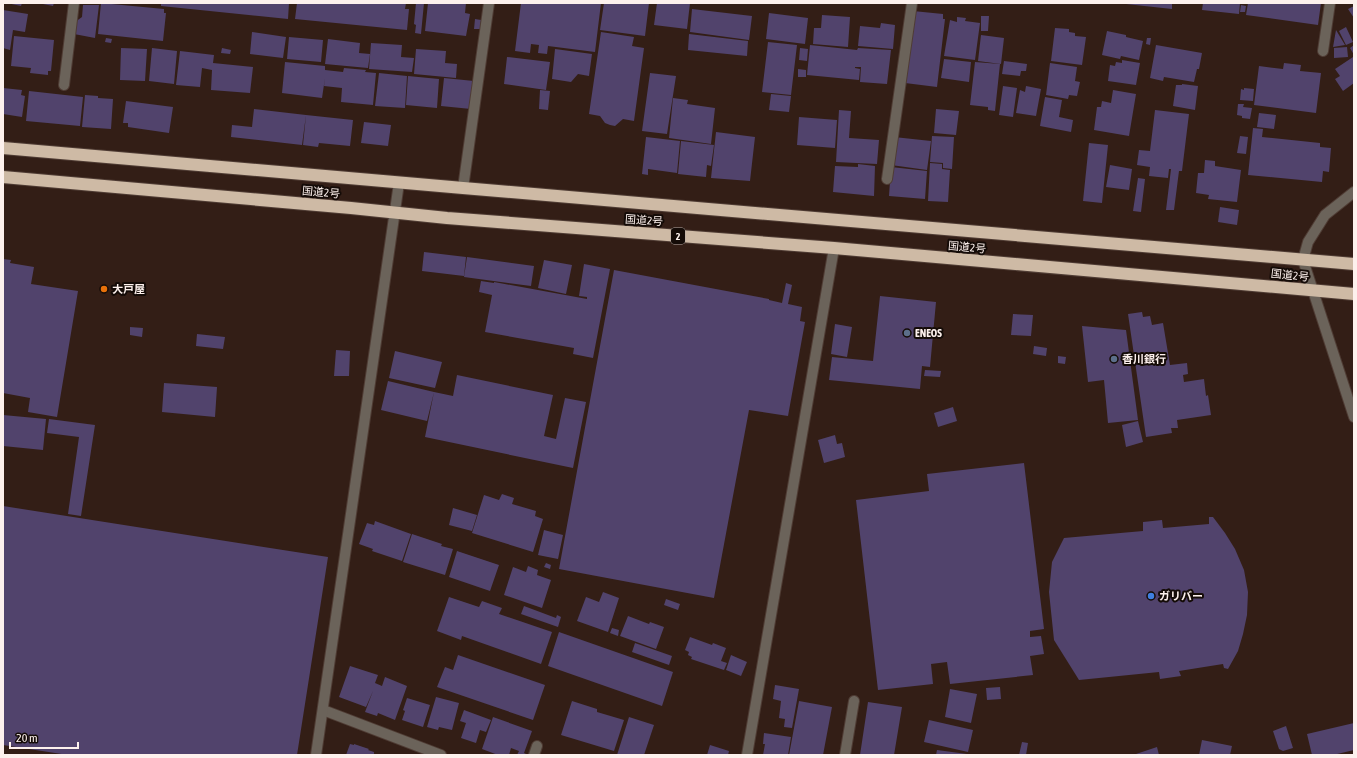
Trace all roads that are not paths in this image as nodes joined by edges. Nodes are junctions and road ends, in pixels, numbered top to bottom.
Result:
1 (74, 3) edge
2 (489, 3) edge
3 (912, 3) edge
4 (1330, 3) edge
5 (1323, 51) dead end
6 (64, 85) dead end
7 (3, 148) edge
8 (3, 177) edge
9 (887, 179) dead end
10 (399, 183) junction
11 (463, 188) junction
12 (1354, 192) edge
13 (395, 213) junction
14 (834, 248) junction
15 (1303, 260) junction
16 (1354, 264) edge
17 (1313, 291) junction
18 (1354, 294) edge
19 (1354, 417) edge
20 (854, 701) dead end
21 (323, 710) junction
22 (316, 755) edge
23 (441, 755) edge
24 (747, 755) edge
25 (845, 755) edge

1 - 6 street
2 - 11 street
3 - 9 street
4 - 5 street
7 - 10 highway, 国道2号
8 - 13 highway, 国道2号 / 2
10 - 11 highway, 国道2号
10 - 13 street
11 - 15 highway, 国道2号
12 - 15 street
13 - 14 highway, 国道2号 / 2
13 - 21 street
14 - 17 highway, 国道2号 / 2
14 - 24 street
15 - 16 highway, 国道2号
15 - 17 street
17 - 18 highway, 国道2号 / 2
17 - 19 street
20 - 25 street
21 - 22 street
21 - 23 street

